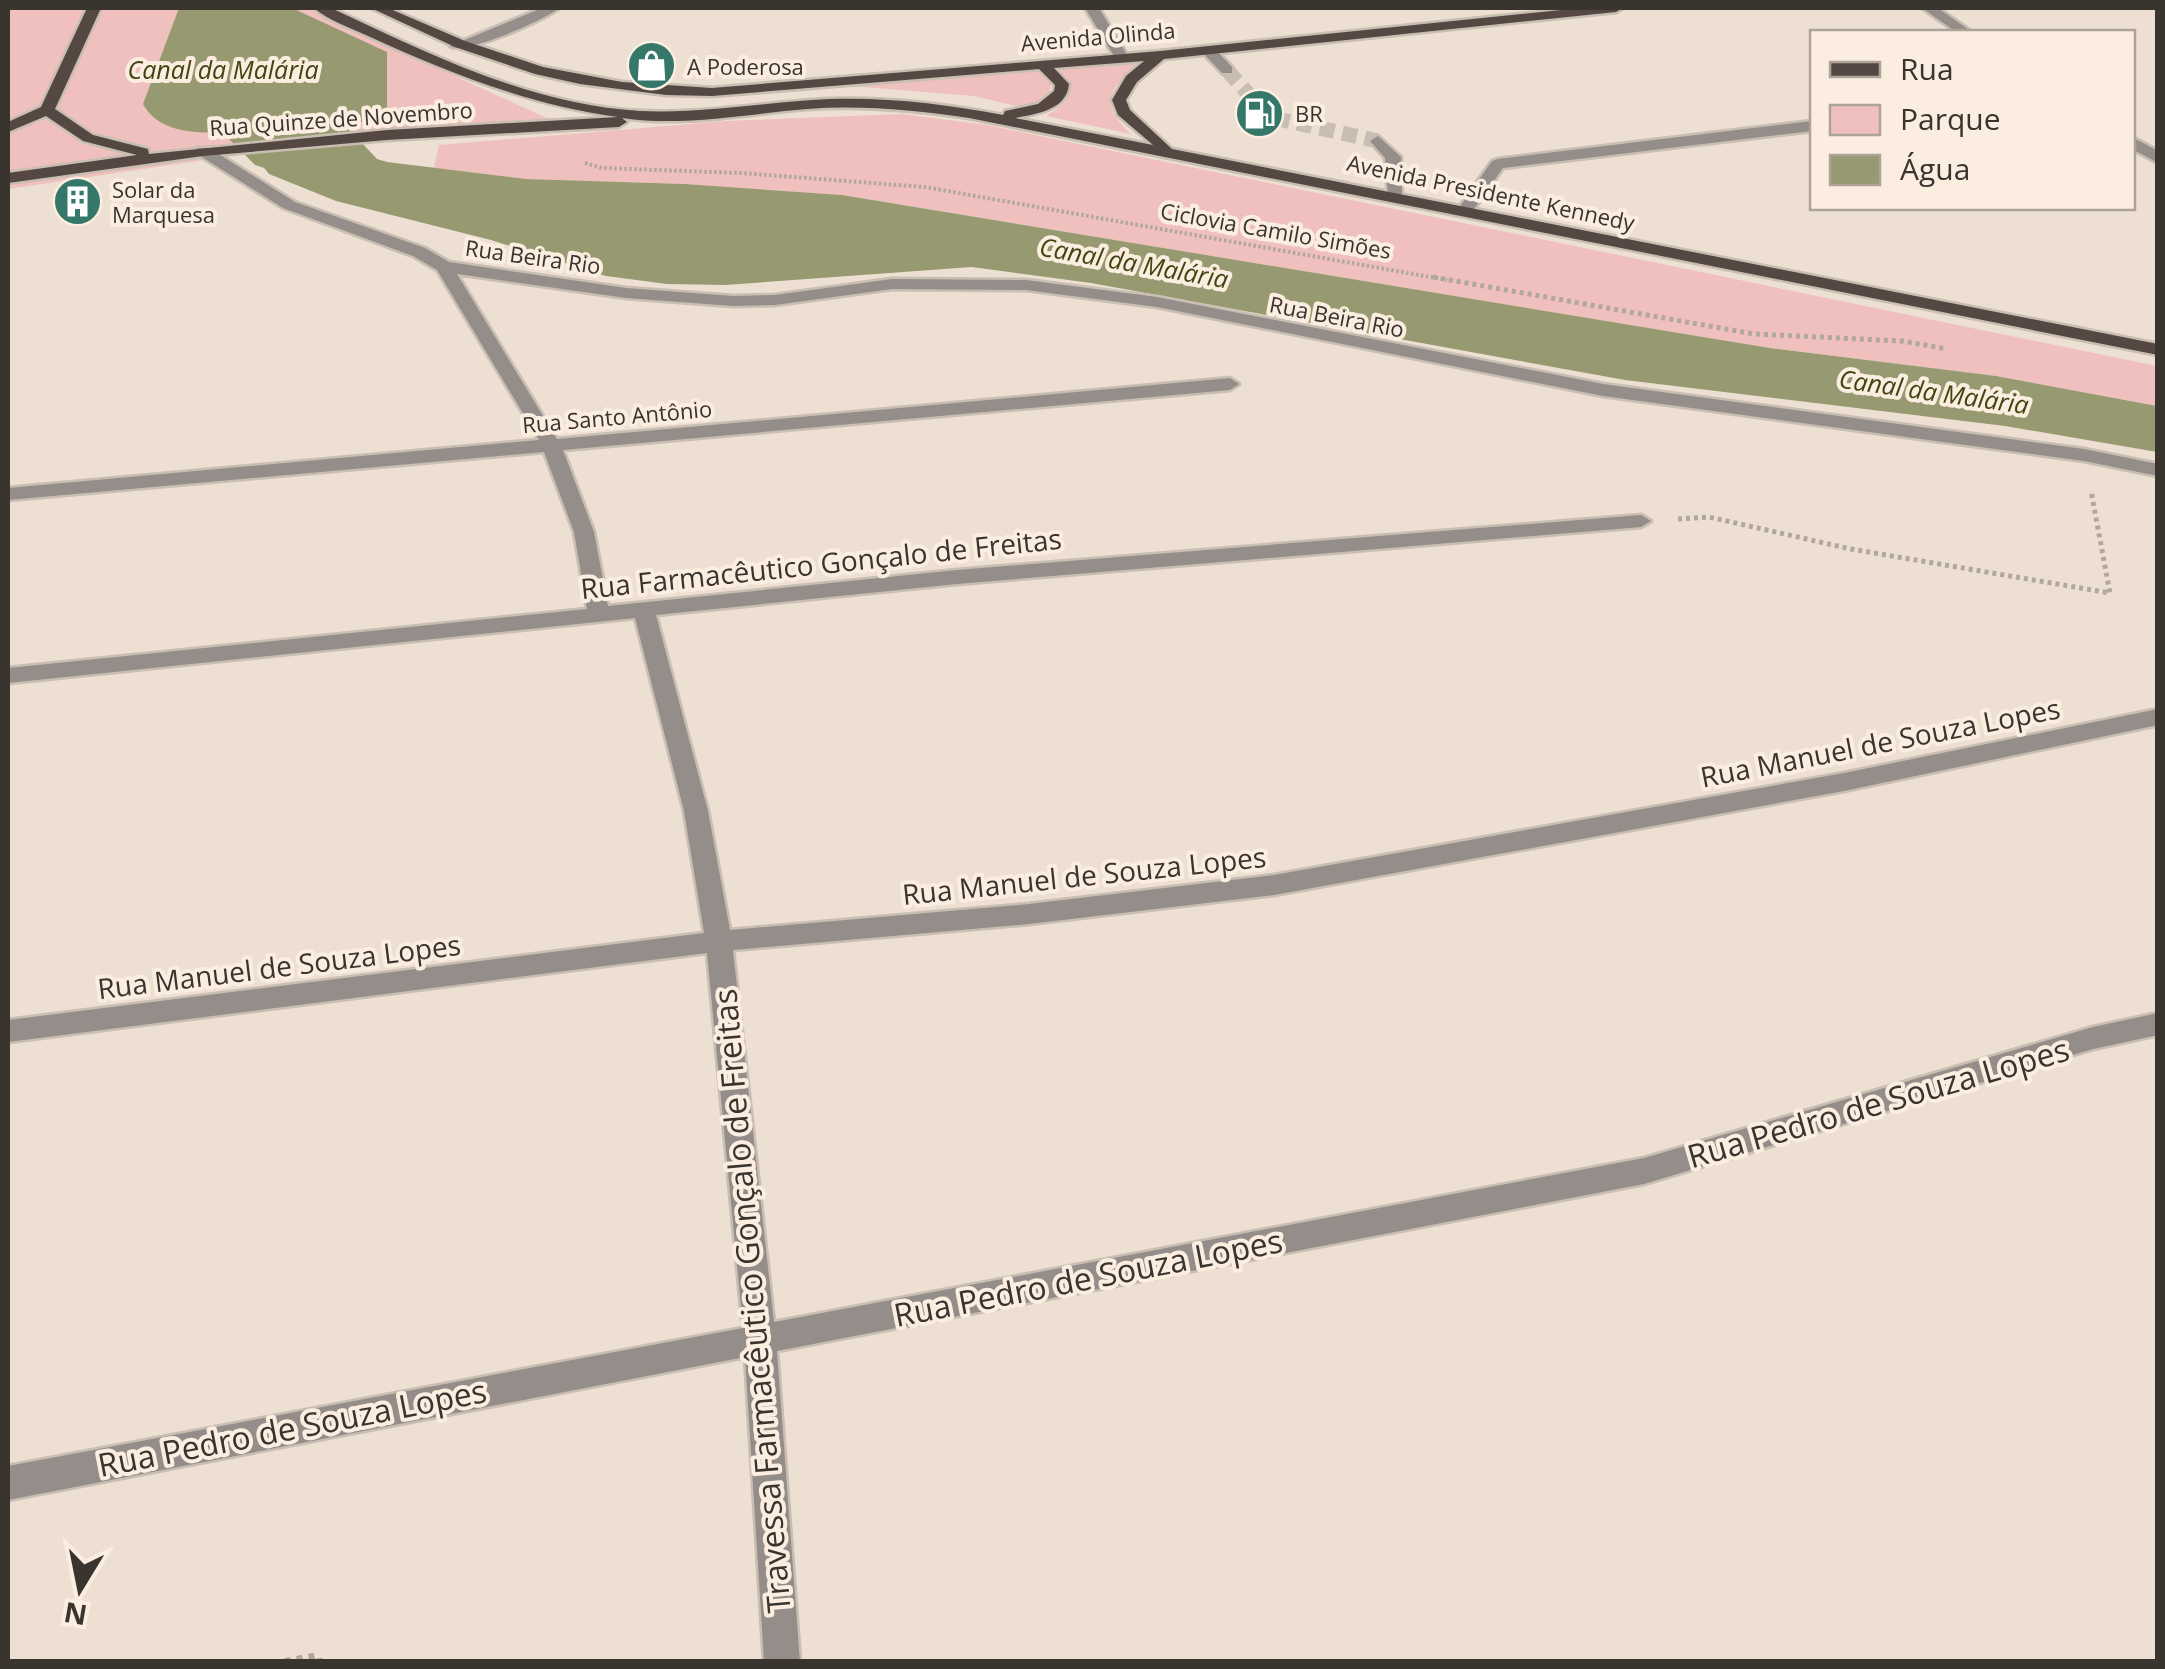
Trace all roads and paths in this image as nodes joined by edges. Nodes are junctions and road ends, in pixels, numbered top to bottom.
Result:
1 (94, 8) edge
2 (321, 8) edge
3 (378, 8) edge
4 (552, 8) edge
5 (1092, 8) edge
6 (1616, 8) edge
7 (1929, 8) edge
8 (1962, 30) edge
9 (457, 46) junction
10 (1208, 50) junction
11 (1160, 55) junction
12 (1122, 58) junction
13 (1040, 63) junction
14 (1227, 70) tunnel mouth
15 (47, 110) junction
16 (985, 116) junction
17 (679, 117) junction
18 (1810, 126) edge
19 (8, 128) edge
20 (1378, 141) dead end
21 (2135, 144) edge
22 (1170, 150) junction
23 (203, 151) junction
24 (161, 155) junction
25 (2158, 158) edge
26 (584, 163) dead end
27 (8, 178) edge
28 (1396, 196) junction
29 (1466, 209) junction
30 (444, 267) junction
31 (2158, 350) edge
32 (1956, 351) dead end
33 (1230, 384) dead end
34 (552, 446) junction
35 (2084, 454) junction
36 (2158, 470) edge
37 (8, 494) edge
38 (1642, 521) joint
39 (644, 610) junction
40 (599, 616) junction
41 (8, 676) edge
42 (2158, 717) edge
43 (719, 941) junction
44 (2158, 1024) edge
45 (8, 1031) edge
46 (760, 1339) junction
47 (8, 1483) edge
48 (285, 1662) edge
49 (319, 1662) edge
50 (782, 1662) edge

1 - 15 main road
2 - 17 main road
3 - 9 main road, Avenida Olinda
4 - 9 street
5 - 12 street
6 - 10 main road, Avenida Olinda
7 - 8 street
9 - 13 main road, Avenida Olinda
10 - 11 main road, Avenida Olinda
10 - 14 street
11 - 12 main road, Avenida Olinda
11 - 22 main road
12 - 13 main road, Avenida Olinda
13 - 16 main road
15 - 19 main road
15 - 24 main road
16 - 17 main road, Avenida Presidente Kennedy
16 - 22 main road, Avenida Presidente Kennedy
17 - 23 main road, Rua Quinze de Novembro
18 - 29 street
20 - 28 street
21 - 25 street
22 - 28 main road, Avenida Presidente Kennedy
23 - 24 main road, Rua Quinze de Novembro
23 - 30 street
24 - 27 main road, Rua Quinze de Novembro
26 - 32 path, Ciclovia Camilo Simões
28 - 29 main road, Avenida Presidente Kennedy
29 - 31 main road, Avenida Presidente Kennedy
30 - 34 street
30 - 35 street, Rua Beira Rio
33 - 34 street, Rua Santo Antônio
34 - 37 street, Rua Santo Antônio
34 - 40 street
35 - 36 street, Rua Beira Rio
35 - 38 path
38 - 39 street, Rua Farmacêutico Gonçalo de Freitas
39 - 40 street, Rua Farmacêutico Gonçalo de Freitas
39 - 43 street, Travessa Farmacêutico Gonçalo de Freitas
40 - 41 street, Rua Farmacêutico Gonçalo de Freitas
42 - 43 street, Rua Manuel de Souza Lopes
43 - 45 street, Rua Manuel de Souza Lopes
43 - 46 street, Travessa Farmacêutico Gonçalo de Freitas
44 - 46 street, Rua Pedro de Souza Lopes
46 - 47 street, Rua Pedro de Souza Lopes
46 - 50 street, Travessa Farmacêutico Gonçalo de Freitas
48 - 49 path

